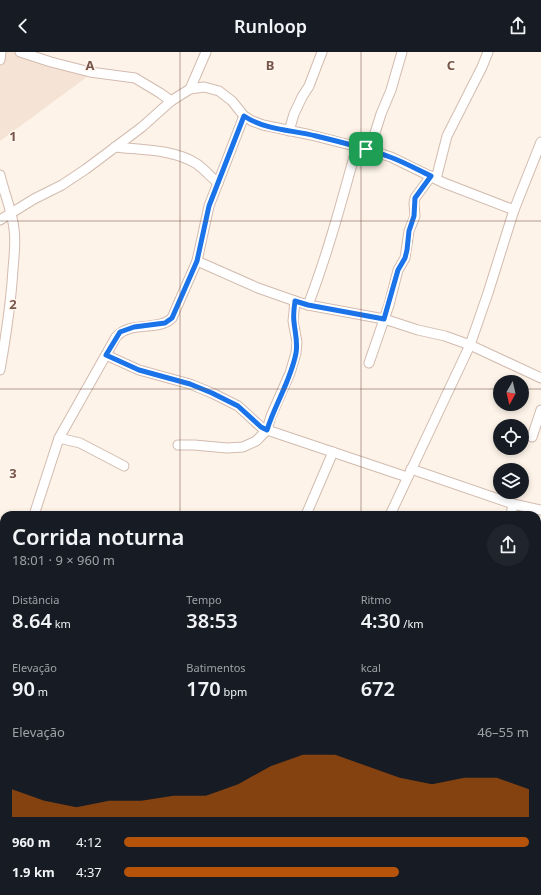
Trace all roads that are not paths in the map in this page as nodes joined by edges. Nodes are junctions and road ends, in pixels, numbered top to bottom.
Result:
1 (1, 52) edge
2 (20, 52) edge
3 (206, 52) edge
4 (322, 52) edge
5 (402, 52) edge
6 (488, 52) edge
7 (0, 60) edge
8 (190, 89) junction
9 (171, 101) junction
10 (244, 116) junction
11 (289, 131) junction
12 (541, 142) edge
13 (115, 147) junction
14 (361, 148) junction
15 (539, 159) edge
16 (0, 175) edge
17 (434, 178) junction
18 (218, 183) junction
19 (514, 210) junction
20 (11, 212) junction
21 (0, 220) edge
22 (197, 261) junction
23 (295, 301) junction
24 (308, 305) junction
25 (384, 319) junction
26 (470, 344) junction
27 (106, 355) junction
28 (370, 363) dead end
29 (0, 370) edge
30 (541, 378) edge
31 (541, 410) edge
32 (267, 430) junction
33 (532, 437) dead end
34 (59, 438) junction
35 (178, 445) dead end
36 (333, 452) junction
37 (124, 466) dead end
38 (409, 473) junction
39 (513, 504) junction
40 (541, 510) edge
41 (35, 511) edge
42 (308, 511) edge
43 (392, 511) edge
44 (512, 511) edge

1 - 7 street
2 - 9 street
3 - 8 street
4 - 11 street
5 - 14 street
6 - 17 street
8 - 9 street
8 - 10 street
9 - 13 street
10 - 11 street
10 - 18 street
11 - 14 street
12 - 15 street
13 - 18 street
13 - 20 street
14 - 17 street
14 - 24 street
15 - 19 street
16 - 20 street
17 - 19 street
17 - 25 street
18 - 22 street
19 - 26 street
20 - 21 street
20 - 29 street
22 - 23 street
22 - 27 street
23 - 24 street
23 - 32 street
24 - 25 street
25 - 26 street
25 - 28 street
26 - 30 street
26 - 38 street
27 - 32 street
27 - 34 street
31 - 33 street
32 - 35 street
32 - 36 street
34 - 37 street
34 - 41 street
36 - 38 street
36 - 42 street
38 - 39 street
38 - 43 street
39 - 40 street
39 - 44 street

